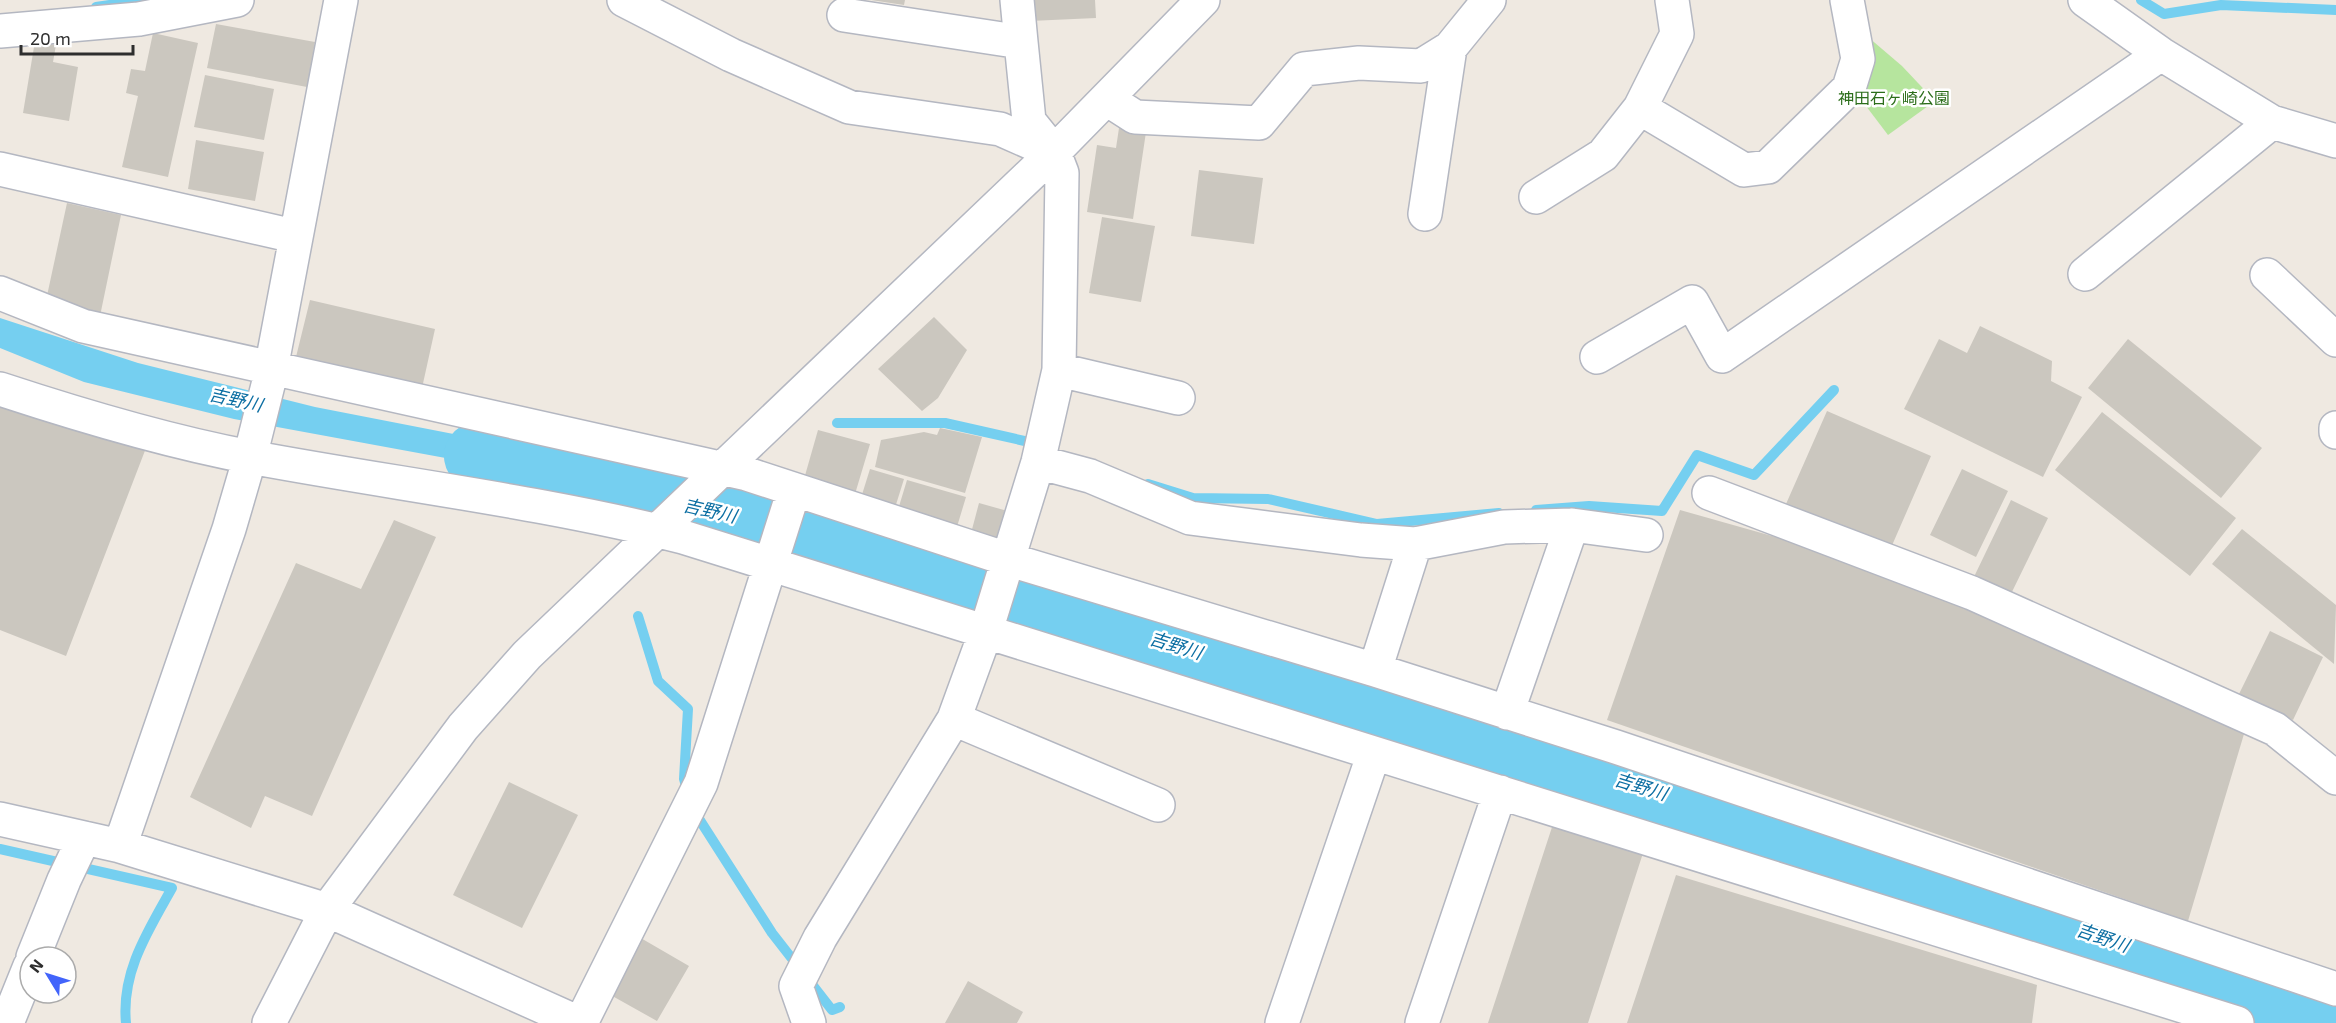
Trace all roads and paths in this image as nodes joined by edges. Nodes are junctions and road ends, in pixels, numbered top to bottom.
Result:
1 (237, 0) edge
2 (341, 0) edge
3 (624, 0) edge
4 (1017, 0) edge
5 (1203, 0) edge
6 (1489, 0) edge
7 (1672, 0) edge
8 (1847, 0) edge
9 (2085, 0) edge
10 (844, 15) dead end
11 (0, 31) edge
12 (1021, 42) junction
13 (1450, 48) junction
14 (2161, 54) junction
15 (1107, 99) junction
16 (1640, 108) junction
17 (2272, 122) junction
18 (2336, 141) edge
19 (1054, 153) junction
20 (0, 169) edge
21 (1536, 197) dead end
22 (1425, 214) dead end
23 (294, 236) junction
24 (2085, 274) dead end
25 (2267, 274) dead end
26 (0, 293) edge
27 (2336, 339) edge
28 (1597, 357) dead end
29 (1059, 370) junction
30 (269, 376) junction
31 (0, 389) edge
32 (1178, 398) dead end
33 (252, 445) junction
34 (1041, 450) junction
35 (716, 475) junction
36 (1709, 493) dead end
37 (792, 496) junction
38 (666, 523) junction
39 (1572, 525) junction
40 (1646, 535) dead end
41 (1415, 544) junction
42 (772, 560) junction
43 (1005, 566) junction
44 (986, 627) junction
45 (1375, 670) junction
46 (1507, 713) junction
47 (954, 719) junction
48 (1374, 753) junction
49 (2336, 778) edge
50 (1500, 792) junction
51 (1158, 805) dead end
52 (0, 819) edge
53 (120, 846) junction
54 (74, 857) junction
55 (327, 910) junction
56 (38, 945) edge
57 (2336, 989) edge
58 (18, 997) edge
59 (8, 1023) edge
60 (269, 1023) edge
61 (580, 1023) edge
62 (809, 1023) edge
63 (1282, 1023) edge
64 (1422, 1023) edge
65 (2237, 1023) edge

1 - 11 street
2 - 23 street
3 - 19 street
4 - 12 street
5 - 15 street
6 - 13 street
7 - 16 street
8 - 16 street
9 - 14 street
10 - 12 street
12 - 19 street
13 - 15 street
13 - 22 street
14 - 17 street
14 - 28 street
15 - 19 street
16 - 21 street
17 - 18 street
17 - 24 street
19 - 29 street
19 - 35 street
20 - 23 street
23 - 30 street
25 - 27 street
26 - 30 street
29 - 32 street
29 - 34 street
30 - 33 street
30 - 35 street
31 - 33 street
33 - 38 street
33 - 53 street
34 - 41 street
34 - 43 street
35 - 37 street
35 - 38 street
36 - 49 street
37 - 42 street
37 - 43 street
38 - 42 street
38 - 55 street
39 - 40 street
39 - 41 street
39 - 46 street
41 - 45 street
42 - 44 street
42 - 61 street
43 - 44 street
43 - 45 street
44 - 47 street
44 - 48 street
45 - 46 street
46 - 57 street
47 - 51 street
47 - 62 street
48 - 50 street
48 - 63 street
50 - 64 street
50 - 65 street
52 - 54 street
53 - 54 street
53 - 55 street
54 - 56 street
55 - 60 street
55 - 61 street
58 - 59 street

